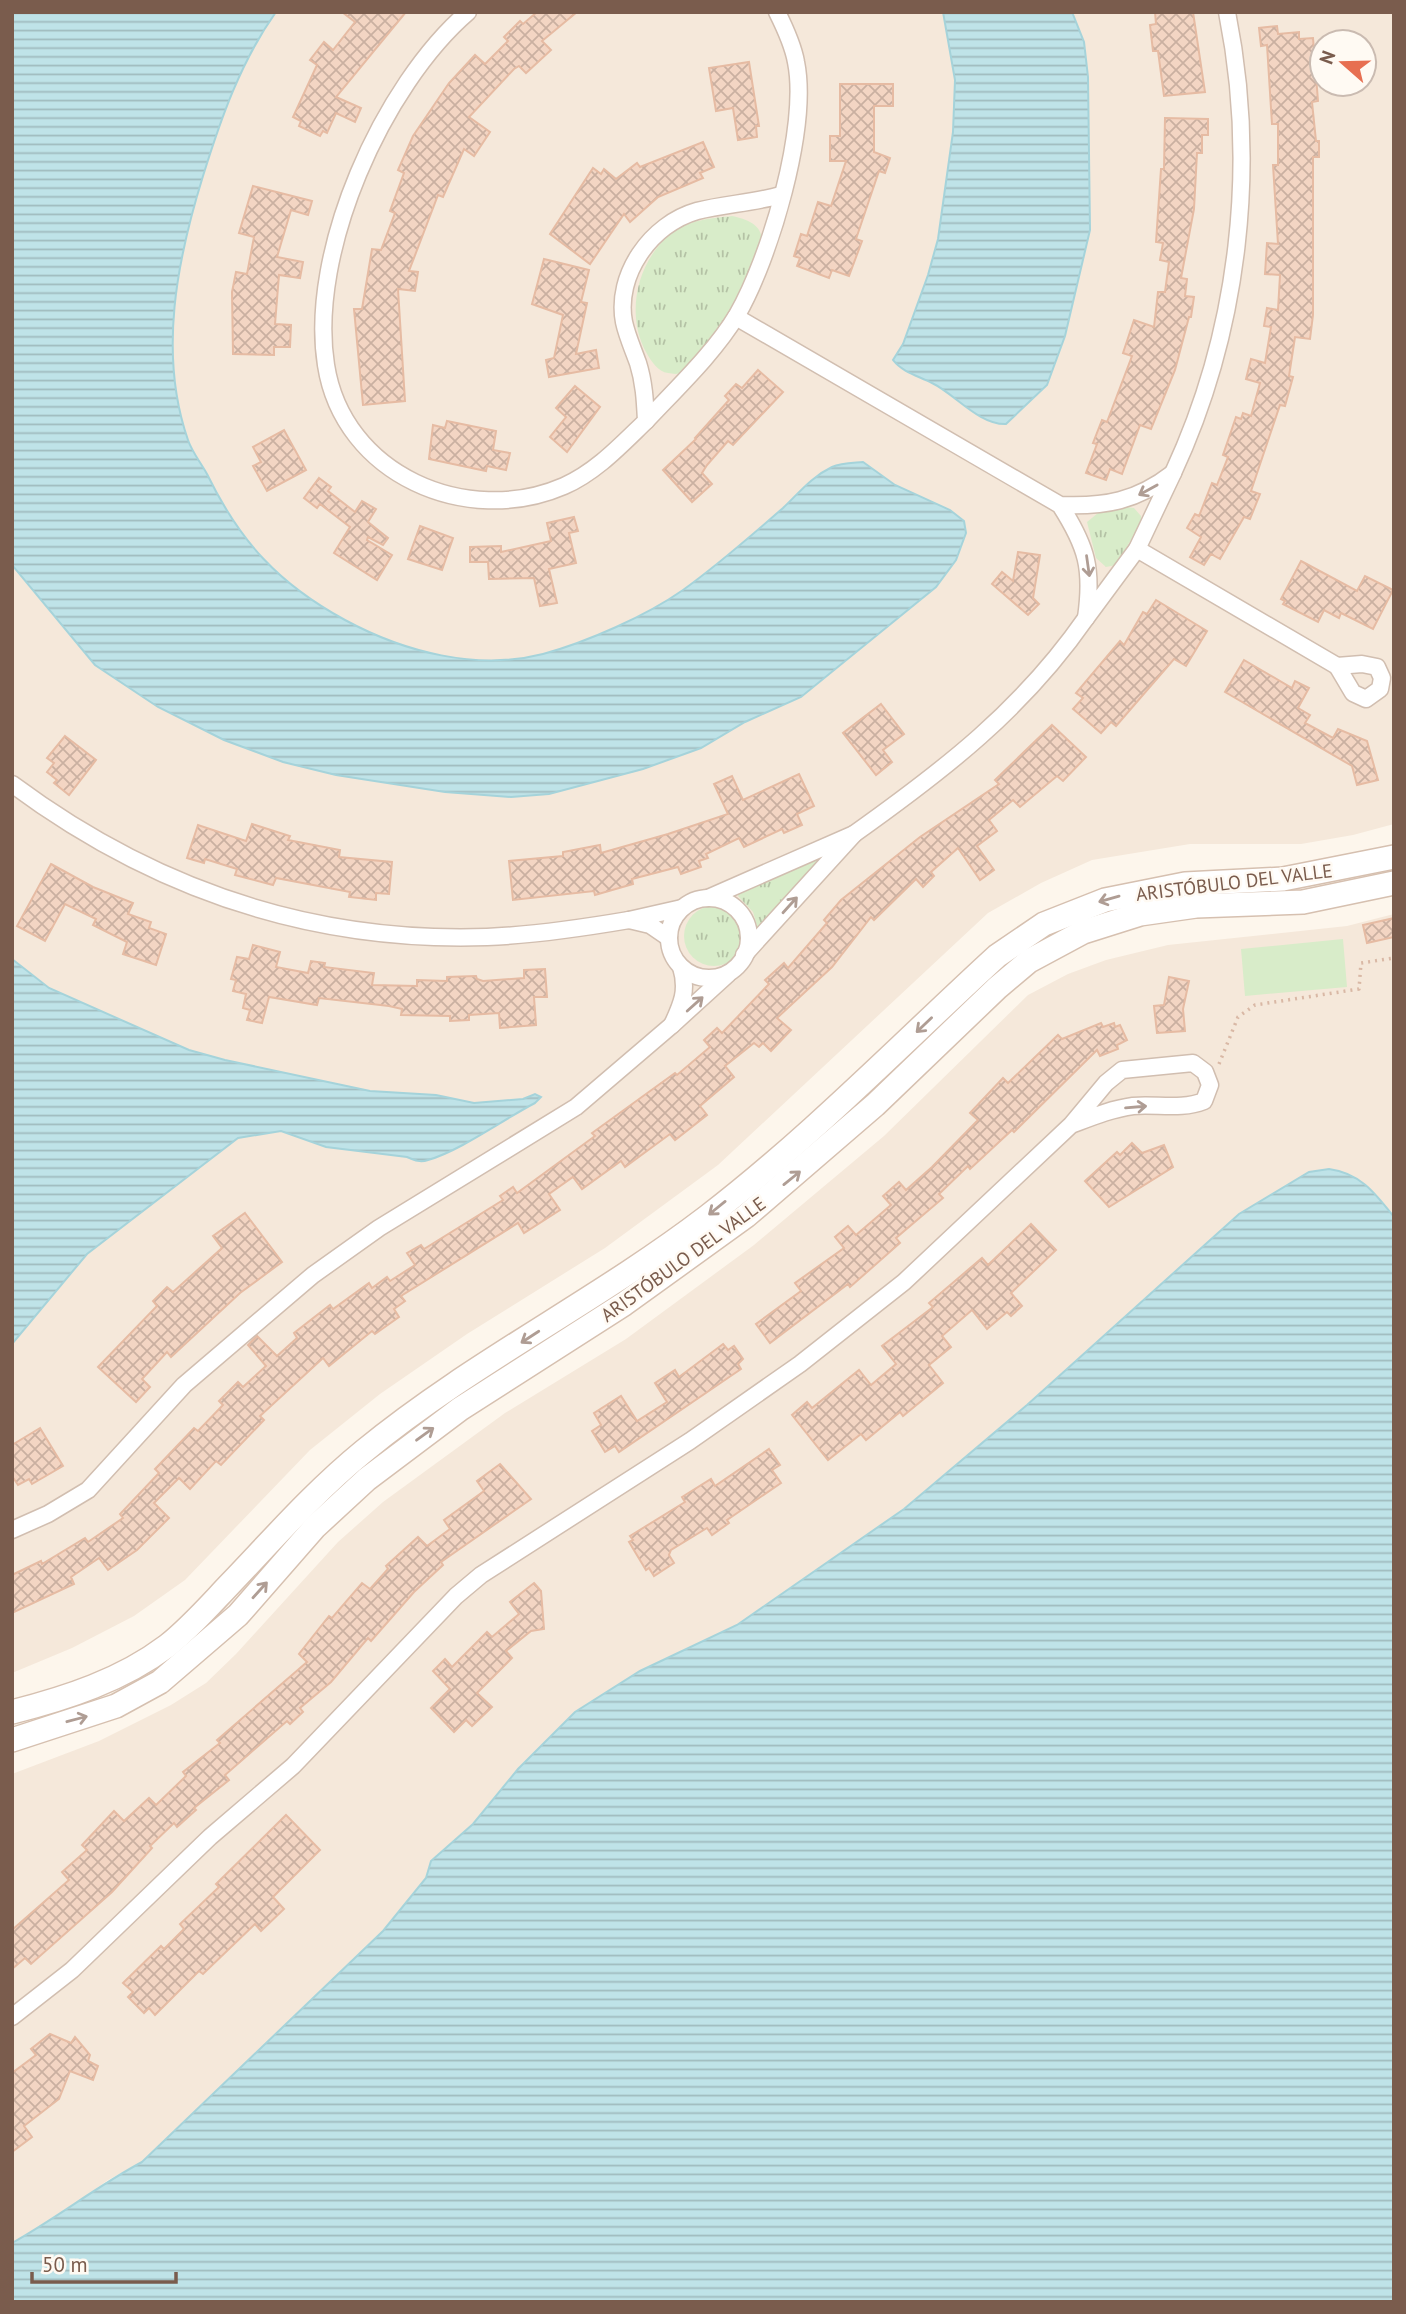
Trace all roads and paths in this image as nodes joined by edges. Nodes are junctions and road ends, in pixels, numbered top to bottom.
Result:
1 (468, 12) edge
2 (777, 12) edge
3 (1227, 12) edge
4 (781, 195) junction
5 (736, 317) junction
6 (646, 421) junction
7 (1173, 473) junction
8 (1060, 505) junction
9 (1137, 550) junction
10 (1086, 618) junction
11 (1337, 666) dead end
12 (12, 784) edge
13 (854, 834) junction
14 (1394, 857) edge
15 (1394, 883) edge
16 (708, 898) junction
17 (682, 908) junction
18 (629, 920) junction
19 (669, 938) junction
20 (744, 956) junction
21 (1394, 958) edge
22 (681, 967) junction
23 (733, 969) junction
24 (672, 1025) junction
25 (1210, 1086) junction
26 (1071, 1125) junction
27 (12, 1530) edge
28 (12, 1712) edge
29 (12, 1740) edge
30 (12, 2017) edge

1 - 6 street
2 - 4 street
3 - 7 street
4 - 5 street
4 - 6 street
5 - 6 street
5 - 8 street
7 -> 8 street
7 - 9 street
8 -> 10 street
9 - 10 street
9 - 11 street
10 - 13 street
12 - 18 street
13 - 16 street
20 -> 13 street
14 -> 28 street, ARISTÓBULO DEL VALLE
29 -> 15 street, ARISTÓBULO DEL VALLE
16 - 17 street
16 - 20 street
17 - 18 street
17 - 19 street
18 - 19 street
19 - 22 street
20 - 23 street
21 - 25 path
22 - 23 street
22 - 24 street
24 -> 23 street
24 - 27 street
26 -> 25 street
25 - 26 street
26 - 30 street

